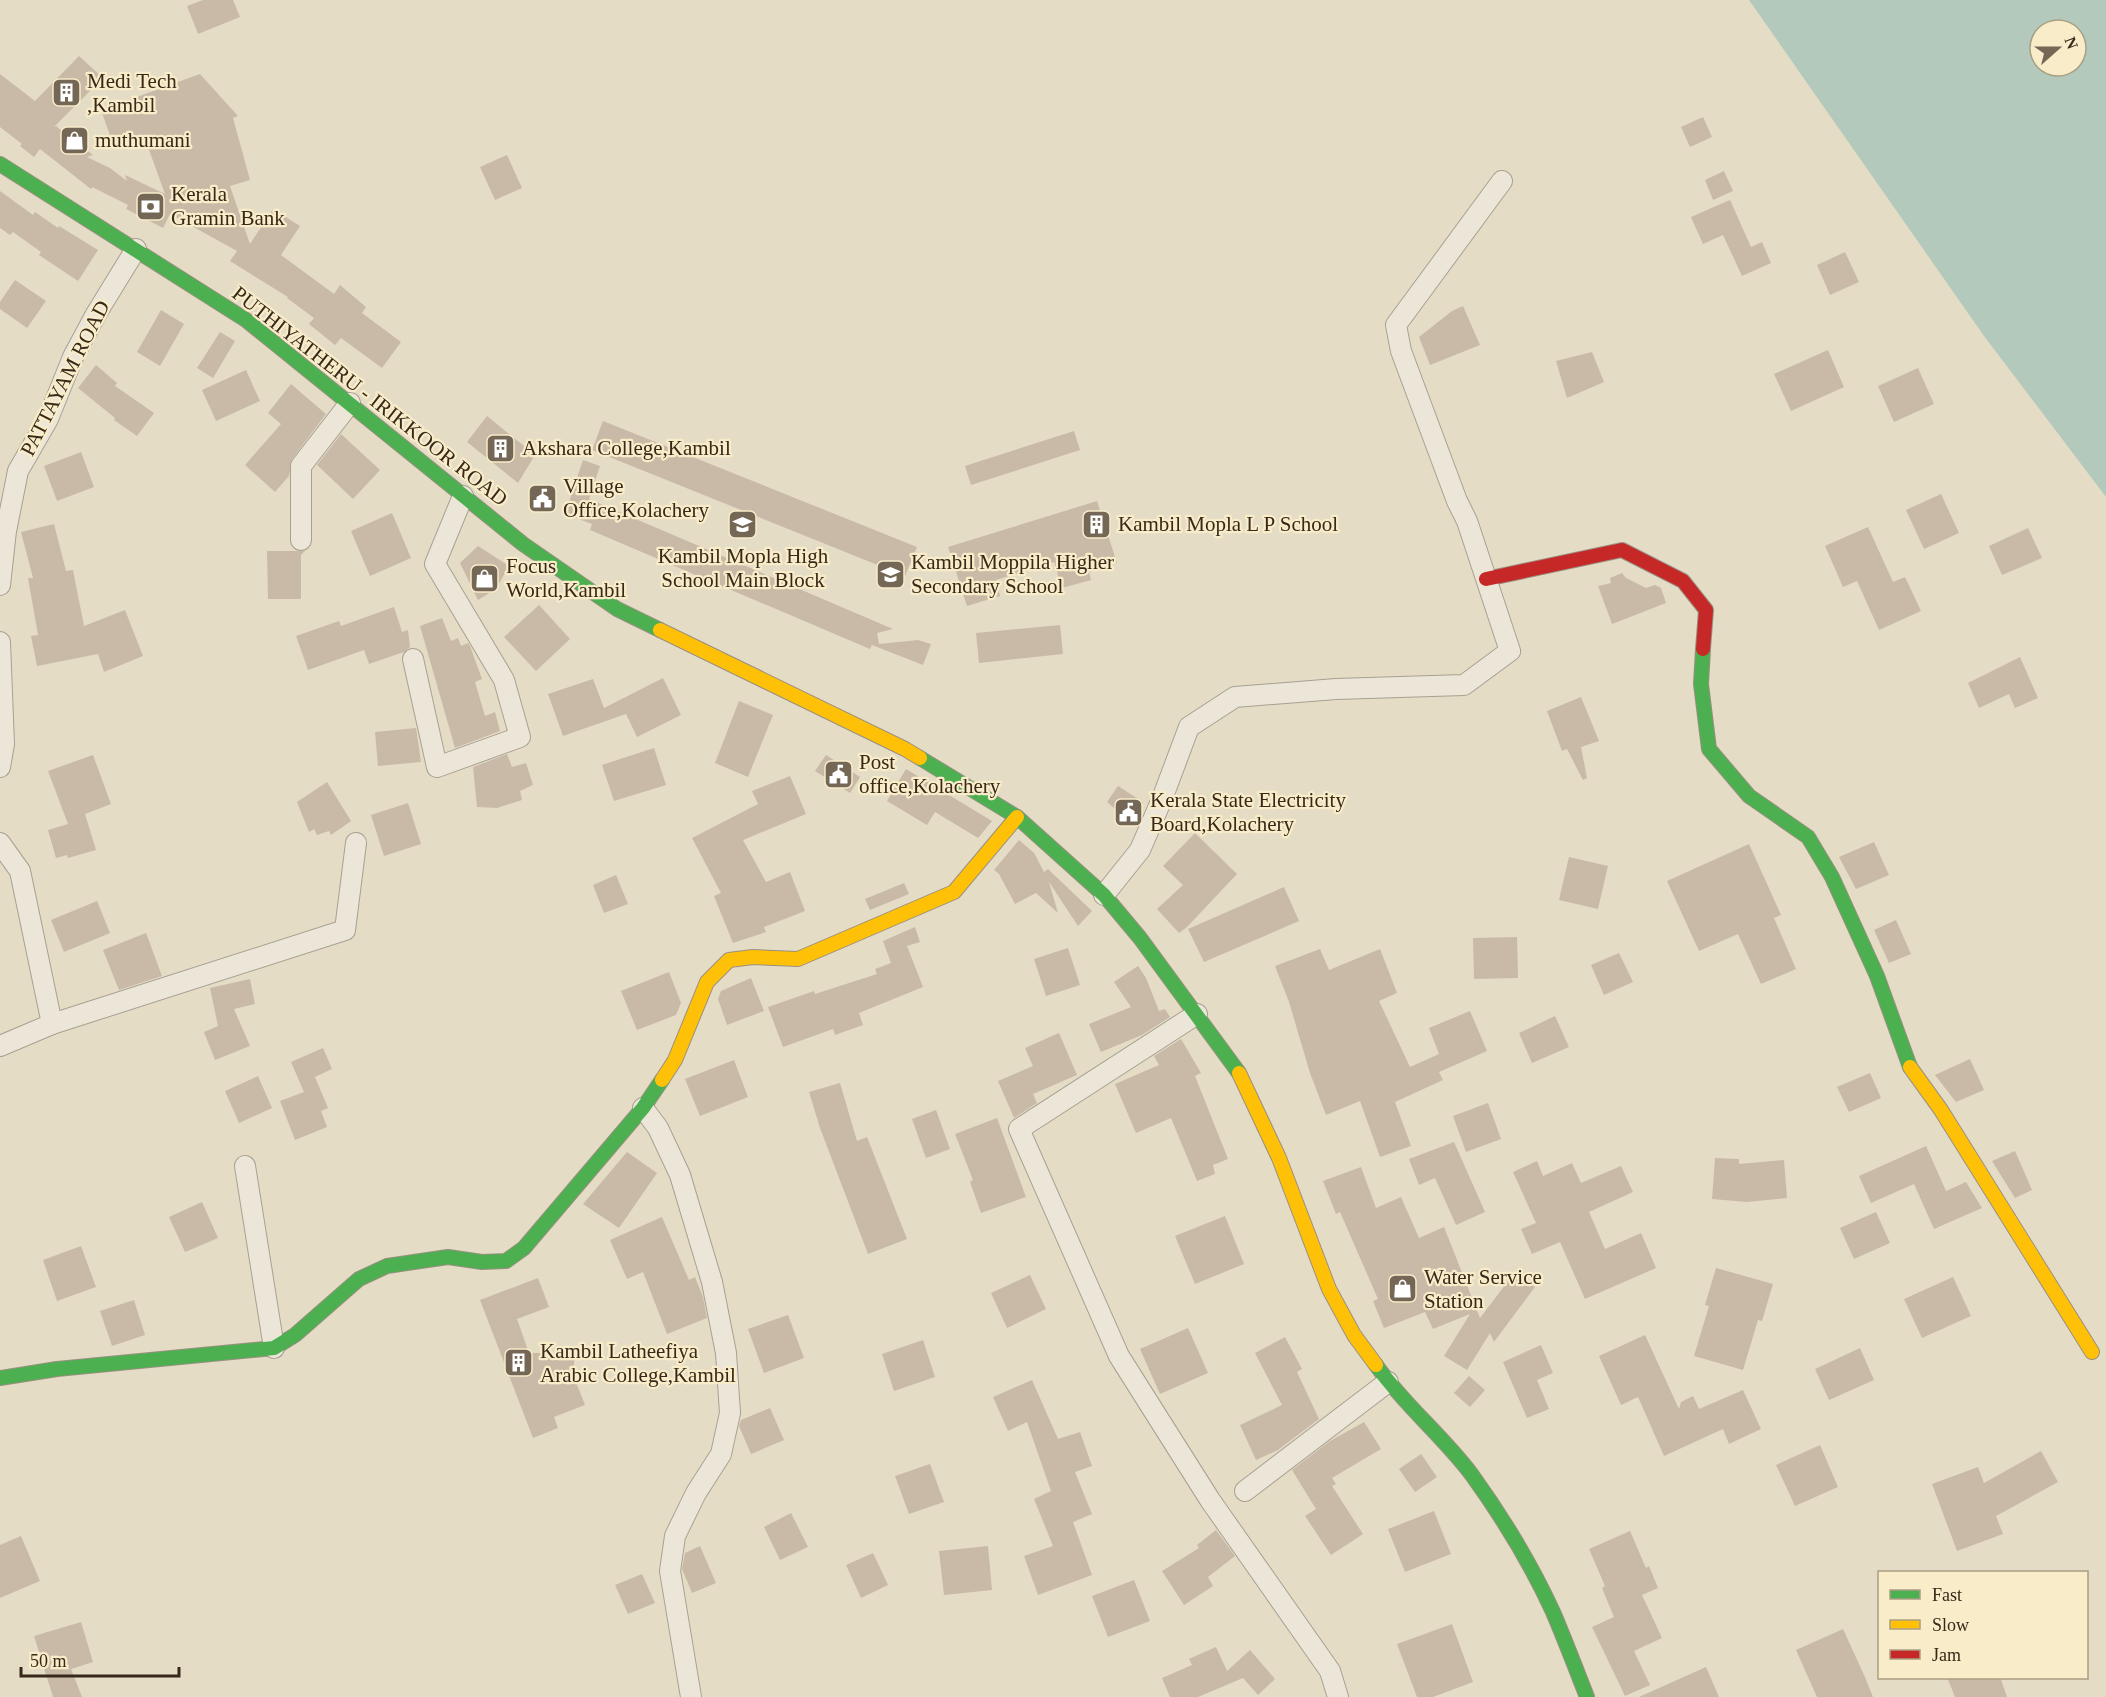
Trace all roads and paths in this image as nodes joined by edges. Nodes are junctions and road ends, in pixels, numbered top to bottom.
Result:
1 (0, 164) edge
2 (1502, 181) dead end
3 (136, 249) junction
4 (350, 403) junction
5 (463, 496) junction
6 (301, 540) dead end
7 (0, 576) edge
8 (1486, 579) junction
9 (0, 642) edge
10 (413, 659) dead end
11 (0, 767) edge
12 (1017, 817) junction
13 (0, 843) edge
14 (356, 843) dead end
15 (1104, 895) junction
16 (1197, 1014) junction
17 (52, 1024) junction
18 (0, 1046) edge
19 (643, 1108) junction
20 (245, 1166) dead end
21 (274, 1348) junction
22 (2092, 1352) dead end
23 (0, 1378) edge
24 (1388, 1382) junction
25 (1245, 1491) dead end
26 (691, 1697) edge
27 (1338, 1697) edge
28 (1587, 1697) edge

1 - 3 street, PUTHIYATHERU - IRIKKOOR ROAD
2 - 8 street
3 - 4 street, PUTHIYATHERU - IRIKKOOR ROAD
3 - 7 street, PATTAYAM ROAD
4 - 5 street, PUTHIYATHERU - IRIKKOOR ROAD
4 - 6 street
5 - 10 street
5 - 12 street, PUTHIYATHERU - IRIKKOOR ROAD
8 - 15 street
8 - 22 street
9 - 11 street
12 - 15 street, PUTHIYATHERU - IRIKKOOR ROAD
12 - 19 street
13 - 17 street
14 - 17 street
15 - 16 street, PUTHIYATHERU - IRIKKOOR ROAD
16 - 24 street, PUTHIYATHERU - IRIKKOOR ROAD
16 - 27 street
17 - 18 street
19 - 21 street
19 - 26 street
20 - 21 street
21 - 23 street
24 - 25 street
24 - 28 street, PUTHIYATHERU - IRIKKOOR ROAD

